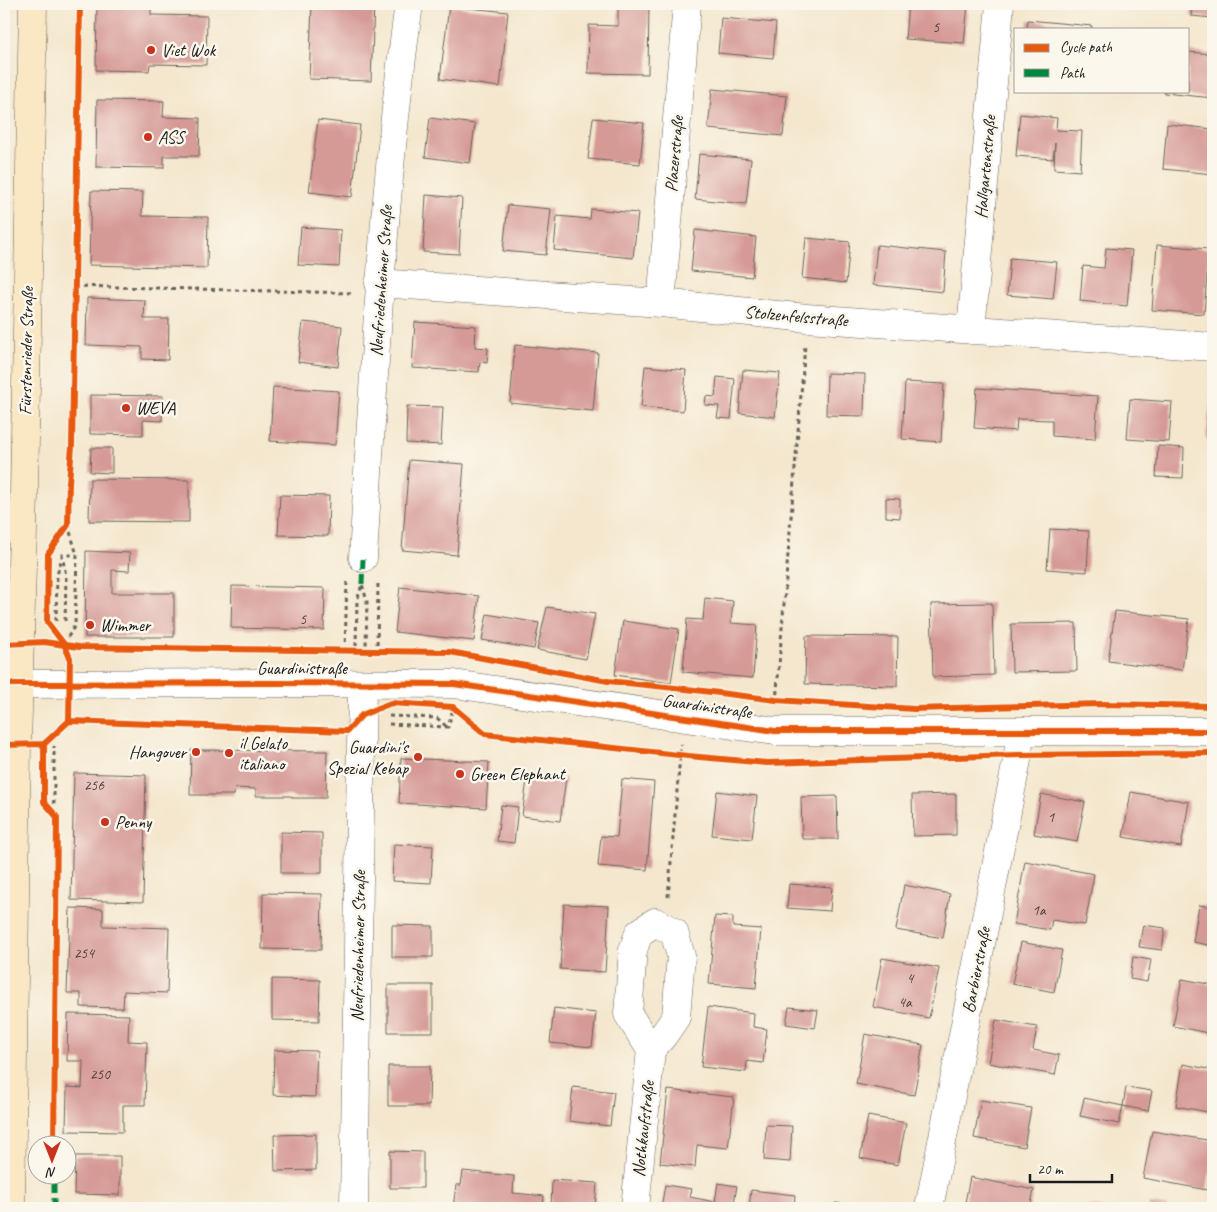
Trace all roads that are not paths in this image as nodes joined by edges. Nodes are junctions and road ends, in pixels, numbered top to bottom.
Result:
1 (32, 4) edge
2 (409, 4) edge
3 (687, 4) edge
4 (1000, 4) edge
5 (379, 282) junction
6 (661, 303) junction
7 (971, 330) junction
8 (1213, 347) edge
9 (363, 567) road end
10 (18, 684) junction
11 (362, 684) junction
12 (1020, 731) junction
13 (1213, 731) edge
14 (651, 1050) junction
15 (11, 1208) edge
16 (354, 1208) edge
17 (635, 1208) edge
18 (929, 1208) edge

1 - 10 main road, Fürstenrieder Straße
2 - 5 street, Neufriedenheimer Straße
3 - 6 street, Plazerstraße
4 - 7 street, Hallgartenstraße
5 - 6 street, Stolzenfelsstraße
5 - 9 street, Neufriedenheimer Straße
6 - 7 street, Stolzenfelsstraße
7 - 8 street, Stolzenfelsstraße
10 - 11 street, Guardinistraße
10 - 15 main road, Fürstenrieder Straße
11 - 12 street, Guardinistraße
11 - 16 street, Neufriedenheimer Straße
12 - 13 street, Guardinistraße
12 - 18 street, Barbierstraße
14 - 14 street
14 - 17 street, Nothkaufstraße

